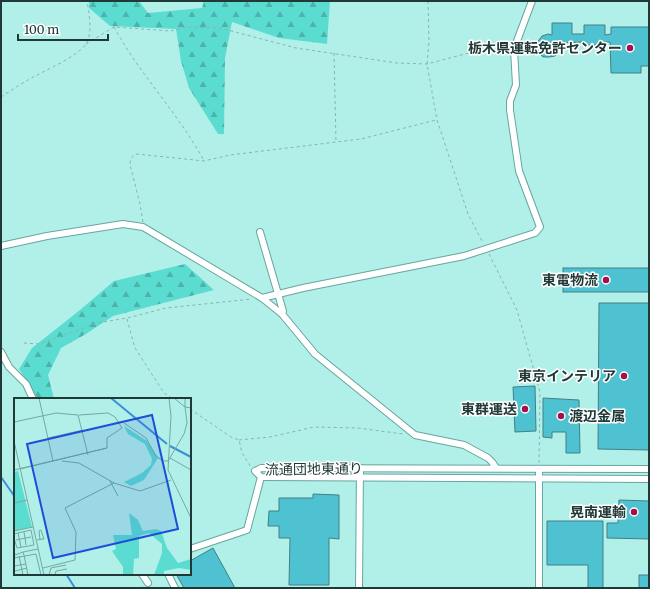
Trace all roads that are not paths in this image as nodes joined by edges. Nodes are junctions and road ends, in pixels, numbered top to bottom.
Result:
1 (532, 1) edge
2 (260, 232) dead end
3 (1, 246) edge
4 (279, 295) junction
5 (262, 298) junction
6 (282, 314) junction
7 (1, 352) edge
8 (33, 398) edge
9 (360, 468) junction
10 (496, 468) junction
11 (539, 469) junction
12 (649, 469) edge
13 (261, 477) junction
14 (360, 478) junction
15 (539, 478) junction
16 (649, 479) edge
17 (191, 549) edge
18 (143, 575) edge
19 (169, 575) edge
20 (148, 583) dead end
21 (176, 588) edge
22 (359, 588) edge
23 (539, 588) edge

1 - 4 street
2 - 4 street
3 - 5 street
4 - 5 street
4 - 6 street
5 - 6 street
6 - 10 street
7 - 8 street
9 - 10 street, 流通団地東通り
9 - 13 street, 流通団地東通り
9 - 14 street
10 - 11 street, 流通団地東通り
11 - 12 street, 流通団地東通り
11 - 15 street
13 - 14 street, 流通団地東通り
13 - 17 street
14 - 15 street, 流通団地東通り
14 - 22 street
15 - 16 street, 流通団地東通り
15 - 23 street
18 - 20 street
19 - 21 street

